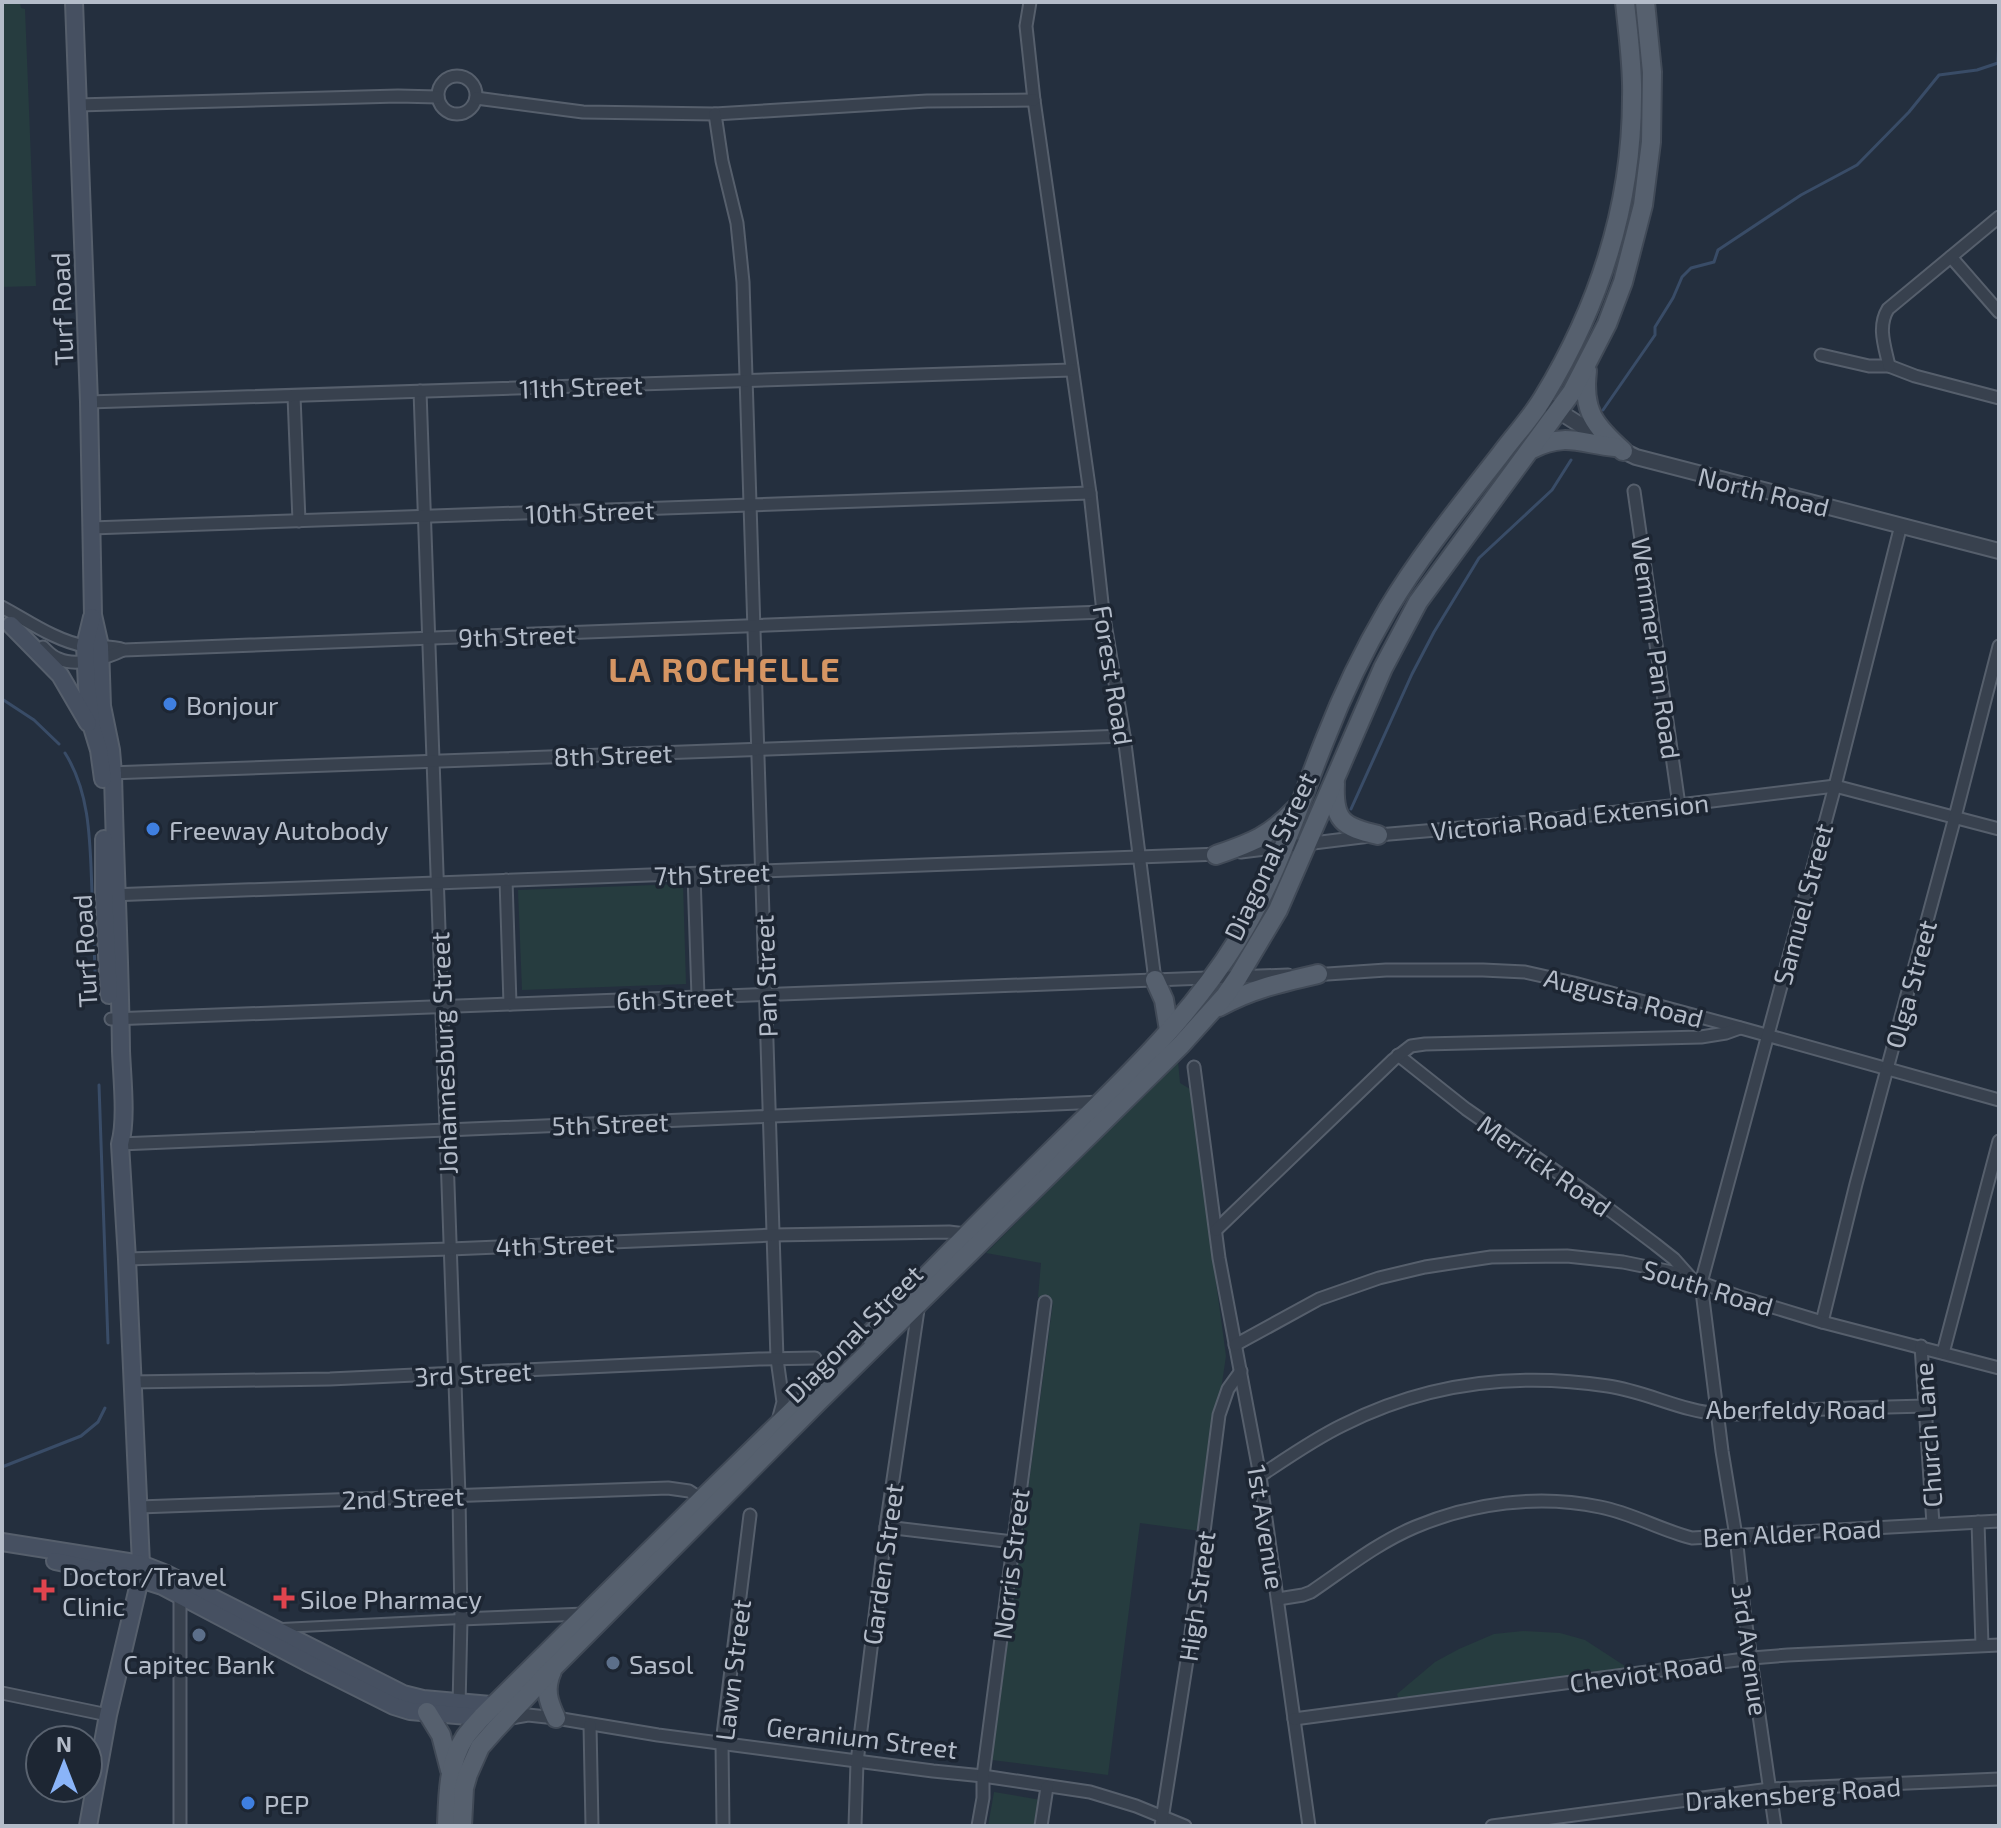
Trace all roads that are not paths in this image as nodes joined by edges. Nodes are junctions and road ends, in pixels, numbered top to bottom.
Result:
1 (74, 2) edge
2 (1030, 2) edge
3 (1625, 2) edge
4 (1645, 2) edge
5 (438, 97) junction
6 (476, 98) junction
7 (1034, 100) junction
8 (78, 105) junction
9 (715, 114) junction
10 (1999, 217) edge
11 (1951, 257) junction
12 (1999, 312) edge
13 (1821, 355) dead end
14 (1588, 365) junction
15 (1889, 366) junction
16 (1072, 370) junction
17 (746, 381) junction
18 (420, 391) junction
19 (294, 396) junction
20 (1999, 398) edge
21 (1542, 400) junction
22 (89, 402) junction
23 (1559, 411) junction
24 (1619, 449) junction
25 (1530, 450) junction
26 (1634, 491) dead end
27 (1090, 493) junction
28 (750, 505) junction
29 (424, 517) junction
30 (299, 521) junction
31 (1901, 525) junction
32 (91, 528) junction
33 (1999, 551) edge
34 (2, 607) edge
35 (1103, 612) junction
36 (6, 622) edge
37 (754, 625) junction
38 (429, 638) junction
39 (1999, 646) edge
40 (93, 653) junction
41 (92, 727) junction
42 (1124, 736) junction
43 (758, 749) junction
44 (433, 761) junction
45 (108, 773) junction
46 (1335, 776) junction
47 (1835, 786) junction
48 (1301, 803) junction
49 (1679, 805) junction
50 (1955, 817) junction
51 (1999, 829) edge
52 (1378, 835) junction
53 (1306, 844) junction
54 (1283, 846) junction
55 (1216, 855) junction
56 (1140, 857) junction
57 (762, 871) junction
58 (694, 874) junction
59 (506, 880) junction
60 (437, 883) junction
61 (111, 895) junction
62 (1318, 974) junction
63 (1214, 977) junction
64 (1238, 977) junction
65 (1155, 980) junction
66 (766, 995) junction
67 (698, 997) junction
68 (510, 1004) junction
69 (442, 1007) junction
70 (1213, 1011) junction
71 (116, 1019) junction
72 (1741, 1028) junction
73 (1169, 1030) junction
74 (1767, 1036) junction
75 (1398, 1055) junction
76 (1194, 1067) dead end
77 (1887, 1068) junction
78 (1999, 1100) edge
79 (1101, 1102) junction
80 (770, 1116) junction
81 (446, 1130) junction
82 (1999, 1141) edge
83 (120, 1144) junction
84 (1216, 1230) junction
85 (773, 1235) junction
86 (973, 1238) junction
87 (450, 1249) junction
88 (127, 1259) junction
89 (1690, 1277) junction
90 (1701, 1283) junction
91 (1045, 1302) dead end
92 (919, 1303) junction
93 (1822, 1322) junction
94 (1235, 1345) junction
95 (1921, 1346) junction
96 (1943, 1353) junction
97 (815, 1358) dead end
98 (777, 1359) junction
99 (1999, 1368) edge
100 (1241, 1371) junction
101 (454, 1374) junction
102 (131, 1382) junction
103 (1926, 1406) junction
104 (1717, 1414) junction
105 (777, 1425) junction
106 (1260, 1476) junction
107 (716, 1485) junction
108 (668, 1488) junction
109 (459, 1496) junction
110 (708, 1504) junction
111 (139, 1507) junction
112 (750, 1515) dead end
113 (1999, 1521) edge
114 (1978, 1522) junction
115 (1933, 1524) junction
116 (886, 1527) junction
117 (1736, 1536) junction
118 (2, 1542) edge
119 (1013, 1542) junction
120 (2, 1550) edge
121 (141, 1571) junction
122 (180, 1595) junction
123 (1278, 1599) junction
124 (586, 1614) junction
125 (461, 1619) junction
126 (276, 1629) junction
127 (1982, 1645) junction
128 (1999, 1645) edge
129 (1752, 1658) junction
130 (553, 1668) junction
131 (2, 1693) edge
132 (459, 1708) junction
133 (427, 1712) junction
134 (505, 1713) junction
135 (108, 1715) junction
136 (556, 1718) junction
137 (1294, 1719) junction
138 (590, 1725) junction
139 (722, 1743) junction
140 (857, 1762) junction
141 (451, 1773) junction
142 (983, 1776) junction
143 (1999, 1779) edge
144 (1047, 1787) junction
145 (1770, 1789) junction
146 (1162, 1821) edge
147 (88, 1826) edge
148 (180, 1826) edge
149 (447, 1826) edge
150 (462, 1826) edge
151 (592, 1826) edge
152 (723, 1826) edge
153 (855, 1826) edge
154 (978, 1826) edge
155 (1041, 1826) edge
156 (1185, 1826) edge
157 (1309, 1826) edge
158 (1492, 1826) edge
159 (1775, 1826) edge

1 - 8 main road, Turf Road
2 - 7 street, Forest Road
3 - 21 main road, Diagonal Street
4 - 14 main road, Diagonal Street
5 - 6 street
5 - 6 street
5 - 8 street
6 - 9 street
7 - 9 street
7 - 16 street, Forest Road
8 - 22 main road, Turf Road
9 - 17 street, Pan Street
10 - 11 street
11 - 12 street
11 - 15 street
13 - 15 street
14 - 23 main road, Diagonal Street
14 - 24 main road
15 - 20 street
16 - 17 street, 11th Street
16 - 27 street, Forest Road
17 - 18 street, 11th Street
17 - 28 street, Pan Street
18 - 19 street, 11th Street
18 - 29 street, Johannesburg Street
19 - 22 street, 11th Street
19 - 30 street
21 - 23 street, North Road
21 - 48 main road, Diagonal Street
22 - 32 main road, Turf Road
23 - 24 street, North Road
23 - 25 main road, Diagonal Street
24 - 25 main road
24 - 31 street, North Road
25 - 46 main road, Diagonal Street
26 - 49 street, Wemmer Pan Road
27 - 28 street, 10th Street
27 - 35 street, Forest Road
28 - 29 street, 10th Street
28 - 37 street, Pan Street
29 - 30 street, 10th Street
29 - 38 street, Johannesburg Street
30 - 32 street, 10th Street
31 - 33 street, North Road
31 - 47 street, Samuel Street
32 - 40 main road, Turf Road
34 - 40 street
35 - 37 street, 9th Street
35 - 42 street, Forest Road
36 - 40 street
36 - 41 main road
37 - 38 street, 9th Street
37 - 43 street, Pan Street
38 - 40 street, 9th Street
38 - 44 street, Johannesburg Street
39 - 50 street, Olga Street
40 - 41 main road, Turf Road
40 - 45 main road, Turf Road
41 - 45 main road, Turf Road
42 - 43 street, 8th Street
42 - 56 street, Forest Road
43 - 44 street, 8th Street
43 - 57 street, Pan Street
44 - 45 street, 8th Street
44 - 60 street, Johannesburg Street
45 - 61 main road, Turf Road
46 - 52 main road
46 - 53 main road, Diagonal Street
47 - 49 street, Victoria Road Extension
47 - 50 street
47 - 74 street, Samuel Street
48 - 54 main road, Diagonal Street
48 - 55 main road
49 - 52 street, Victoria Road Extension
50 - 51 street
50 - 77 street, Olga Street
52 - 53 street, Victoria Road Extension
53 - 54 street, 7th Street
53 - 64 main road, Diagonal Street
54 - 55 street, 7th Street
54 - 63 main road, Diagonal Street
55 - 56 street, 7th Street
56 - 57 street, 7th Street
56 - 65 street, Forest Road
57 - 58 street, 7th Street
57 - 66 street, Pan Street
58 - 59 street, 7th Street
58 - 67 street
59 - 60 street, 7th Street
59 - 68 street
60 - 61 street, 7th Street
60 - 69 street, Johannesburg Street
61 - 71 main road, Turf Road
62 - 64 street, Augusta Road
62 - 70 main road
62 - 72 street, Augusta Road
63 - 64 street, 6th Street
63 - 65 street, 6th Street
63 - 73 main road, Diagonal Street
64 - 70 main road, Diagonal Street
65 - 66 street, 6th Street
65 - 73 main road
66 - 67 street, 6th Street
66 - 80 street, Pan Street
67 - 68 street, 6th Street
68 - 69 street, 6th Street
69 - 71 street, 6th Street
69 - 81 street, Johannesburg Street
70 - 86 main road, Diagonal Street
71 - 83 main road, Turf Road
72 - 74 street, Augusta Road
72 - 75 street
73 - 79 main road, Diagonal Street
74 - 77 street, Augusta Road
74 - 90 street, Samuel Street
75 - 84 street
75 - 89 street, Merrick Road
76 - 84 street, 1st Avenue
77 - 78 street, Augusta Road
77 - 93 street, Olga Street
79 - 80 street, 5th Street
79 - 86 main road, Diagonal Street
80 - 81 street, 5th Street
80 - 85 street, Pan Street
81 - 83 street, 5th Street
81 - 87 street, Johannesburg Street
82 - 96 street
83 - 88 main road, Turf Road
84 - 94 street, 1st Avenue
85 - 86 street, 4th Street
85 - 87 street, 4th Street
85 - 98 street, Pan Street
86 - 92 main road, Diagonal Street
86 - 105 main road, Diagonal Street
87 - 88 street, 4th Street
87 - 101 street, Johannesburg Street
88 - 102 main road, Turf Road
89 - 90 street, South Road
89 - 94 street, South Road
90 - 93 street, South Road
90 - 104 street, 3rd Avenue
91 - 119 street, Norris Street
92 - 110 main road, Diagonal Street
92 - 116 street, Garden Street
93 - 95 street, South Road
94 - 100 street, 1st Avenue
95 - 96 street, South Road
95 - 103 street, Church Lane
96 - 99 street, South Road
97 - 98 street, 3rd Street
98 - 101 street, 3rd Street
98 - 105 street, Pan Street
100 - 106 street, 1st Avenue
100 - 146 street, High Street
101 - 102 street, 3rd Street
101 - 109 street, Johannesburg Street
102 - 111 main road, Turf Road
103 - 104 street, Aberfeldy Road
103 - 115 street, Church Lane
104 - 106 street, Aberfeldy Road
104 - 117 street, 3rd Avenue
105 - 107 main road, Diagonal Street
106 - 123 street, 1st Avenue
107 - 108 street, 2nd Street
107 - 110 main road, Diagonal Street
108 - 109 street, 2nd Street
108 - 110 street, 2nd Street
109 - 111 street, 2nd Street
109 - 125 street, Johannesburg Street
110 - 124 main road, Diagonal Street
110 - 130 main road, Diagonal Street
111 - 121 main road, Turf Road
112 - 139 street, Lawn Street
113 - 114 street, Ben Alder Road
114 - 115 street, Ben Alder Road
114 - 127 street
115 - 117 street, Ben Alder Road
116 - 119 street
116 - 140 street, Garden Street
117 - 123 street, Ben Alder Road
117 - 129 street, 3rd Avenue
118 - 121 main road
119 - 142 street, Norris Street
120 - 121 main road
121 - 122 main road, Geranium Street
121 - 126 main road, Geranium Street
121 - 135 main road, Turf Road
122 - 133 main road, Geranium Street
122 - 148 street
123 - 137 street, 1st Avenue
124 - 125 street
124 - 134 main road, Diagonal Street
125 - 126 street
125 - 132 street, Johannesburg Street
126 - 132 main road, Geranium Street
127 - 128 street, Cheviot Road
127 - 129 street, Cheviot Road
129 - 137 street, Cheviot Road
129 - 145 street, 3rd Avenue
130 - 134 main road, Diagonal Street
130 - 136 main road
131 - 135 street
132 - 133 main road, Geranium Street
132 - 134 main road, Geranium Street
133 - 141 main road
134 - 136 street, Geranium Street
134 - 141 main road
134 - 150 main road
135 - 147 main road, Turf Road
136 - 138 street, Geranium Street
137 - 157 street, 1st Avenue
138 - 139 street, Geranium Street
138 - 151 street
139 - 140 street, Geranium Street
139 - 152 street, Lawn Street
140 - 142 street, Geranium Street
140 - 153 street, Garden Street
141 - 149 main road
142 - 144 street, Geranium Street
142 - 154 street, Norris Street
143 - 145 street, Drakensberg Road
144 - 146 street, Geranium Street
144 - 155 street
145 - 158 street, Drakensberg Road
145 - 159 street, 3rd Avenue
146 - 156 street, Geranium Street

